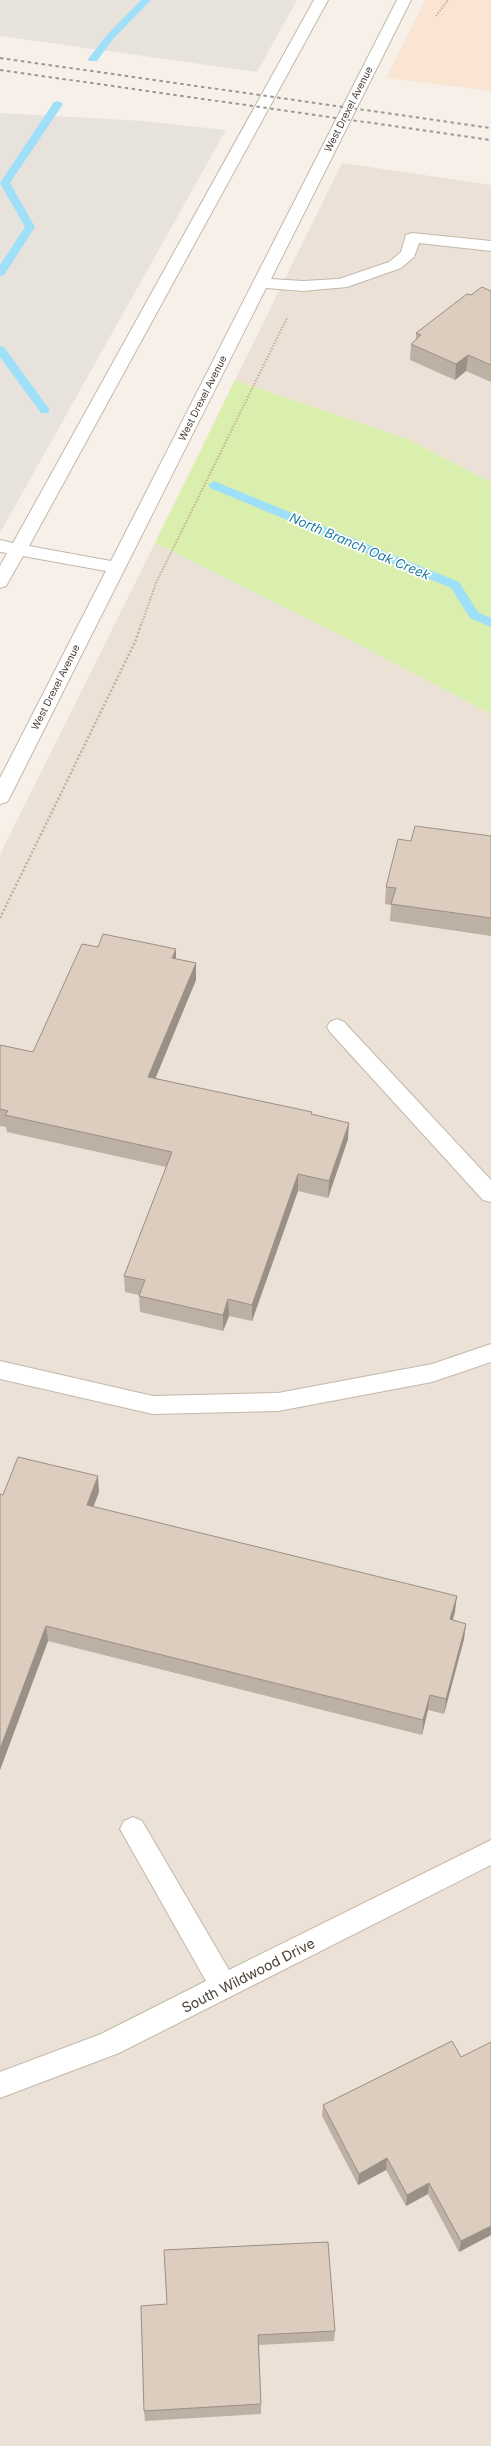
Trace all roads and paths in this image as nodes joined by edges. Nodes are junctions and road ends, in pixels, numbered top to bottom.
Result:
1 (320, 0) edge
2 (404, 0) edge
3 (448, 0) edge
4 (434, 18) dead end
5 (491, 246) edge
6 (260, 283) junction
7 (303, 286) junction
8 (0, 546) edge
9 (18, 549) junction
10 (116, 567) junction
11 (0, 582) edge
12 (0, 797) edge
13 (0, 918) edge
14 (337, 1027) dead end
15 (491, 1194) edge
16 (491, 1352) edge
17 (0, 1370) edge
18 (133, 1829) dead end
19 (491, 1852) edge
20 (224, 1987) junction
21 (0, 2085) edge

1 - 9 street
2 - 6 street, West Drexel Avenue
3 - 4 path
5 - 7 street
6 - 7 street
6 - 10 street, West Drexel Avenue
7 - 13 path
8 - 9 street
9 - 10 street
9 - 11 street
10 - 12 street, West Drexel Avenue
14 - 15 street
16 - 17 street
18 - 20 street
19 - 20 street, South Wildwood Drive
20 - 21 street, South Wildwood Drive

